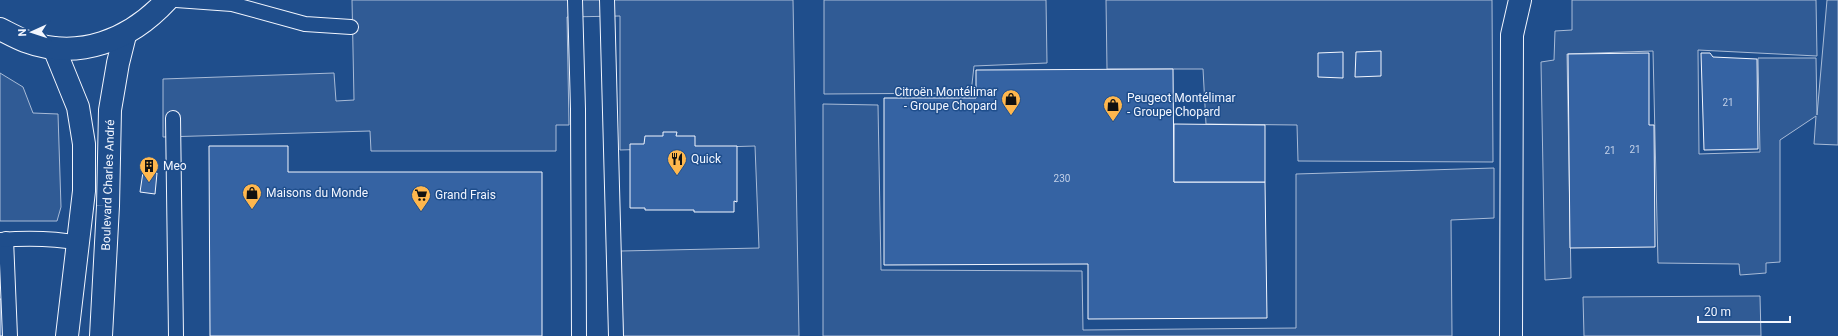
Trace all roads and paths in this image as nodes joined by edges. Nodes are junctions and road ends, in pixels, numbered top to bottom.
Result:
1 (167, 0) edge
2 (176, 0) edge
3 (575, 0) edge
4 (608, 0) edge
5 (1520, 0) edge
6 (351, 27) dead end
7 (0, 29) edge
8 (125, 35) junction
9 (54, 48) junction
10 (174, 118) dead end
11 (3, 240) edge
12 (79, 243) junction
13 (10, 336) edge
14 (67, 336) edge
15 (101, 336) edge
16 (176, 336) edge
17 (579, 336) edge
18 (616, 336) edge
19 (1511, 336) edge

1 - 8 street
2 - 6 lane
3 - 17 lane
4 - 18 lane
5 - 19 street
7 - 9 street
8 - 9 street
8 - 15 street, Boulevard Charles André
9 - 12 street, Boulevard Charles André
10 - 16 lane
11 - 12 lane
11 - 13 lane
12 - 14 street, Boulevard Charles André

